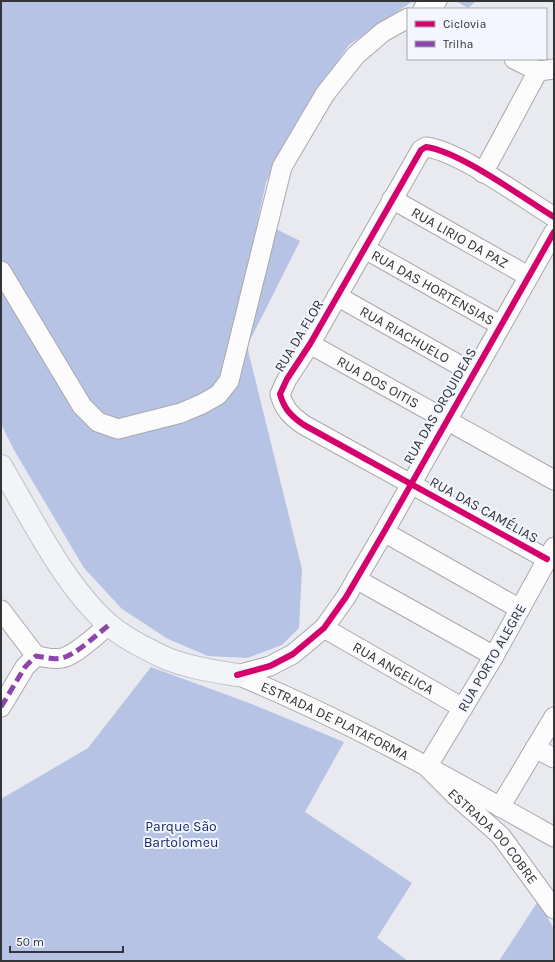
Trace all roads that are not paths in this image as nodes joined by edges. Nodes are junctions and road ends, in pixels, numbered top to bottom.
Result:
1 (437, 1) edge
2 (425, 8) edge
3 (407, 19) edge
4 (517, 60) edge
5 (546, 70) edge
6 (483, 172) junction
7 (392, 200) junction
8 (554, 217) edge
9 (554, 232) edge
10 (365, 249) junction
11 (1, 271) edge
12 (528, 276) junction
13 (337, 296) junction
14 (500, 325) junction
15 (310, 344) junction
16 (472, 373) junction
17 (446, 422) junction
18 (1, 466) edge
19 (554, 480) edge
20 (410, 483) junction
21 (384, 532) junction
22 (551, 553) edge
23 (356, 579) junction
24 (520, 609) junction
25 (1, 610) edge
26 (109, 625) junction
27 (324, 628) junction
28 (36, 656) junction
29 (494, 656) junction
30 (237, 675) junction
31 (1, 707) edge
32 (463, 708) junction
33 (554, 717) edge
34 (535, 748) junction
35 (554, 758) edge
36 (427, 767) junction
37 (500, 807) junction
38 (554, 837) edge
39 (554, 909) edge

1 - 2 street
3 - 11 street
4 - 5 street
5 - 6 street
6 - 7 street, RUA DA FLOR
6 - 8 street
7 - 10 street, RUA DA FLOR
7 - 12 street, RUA LIRIO DA PAZ
9 - 12 street, RUA DAS ORQUIDEAS
10 - 13 street, RUA DA FLOR
10 - 14 street, RUA DAS HORTENSIAS
12 - 14 street, RUA DAS ORQUIDEAS
13 - 15 street, RUA DA FLOR
13 - 16 street, RUA RIACHUELO
14 - 16 street, RUA DAS ORQUIDEAS
15 - 17 street, RUA DOS OITIS
15 - 20 street, RUA DA FLOR
16 - 17 street, RUA DAS ORQUIDEAS
17 - 19 street, RUA DOS OITIS
17 - 20 street, RUA DAS ORQUIDEAS
18 - 26 main road, ESTRADA DE PLATAFORMA
20 - 21 street, RUA DAS ORQUIDEAS
20 - 22 street, RUA DAS CAMÉLIAS
21 - 23 street, RUA DAS ORQUIDEAS
21 - 24 street
22 - 24 street, RUA PORTO ALEGRE
23 - 27 street, RUA DAS ORQUIDEAS
23 - 29 street
24 - 29 street, RUA PORTO ALEGRE
25 - 28 street
26 - 28 street
26 - 30 main road, ESTRADA DE PLATAFORMA
27 - 30 street, RUA DAS ORQUIDEAS
27 - 32 street, RUA ANGELICA
28 - 31 street
29 - 32 street, RUA PORTO ALEGRE
30 - 36 street, ESTRADA DE PLATAFORMA
32 - 36 street, RUA PORTO ALEGRE
33 - 34 street
34 - 35 street
34 - 37 street
36 - 37 street, ESTRADA DE PLATAFORMA
36 - 39 street, ESTRADA DO COBRE
37 - 38 street, ESTRADA DE PLATAFORMA

